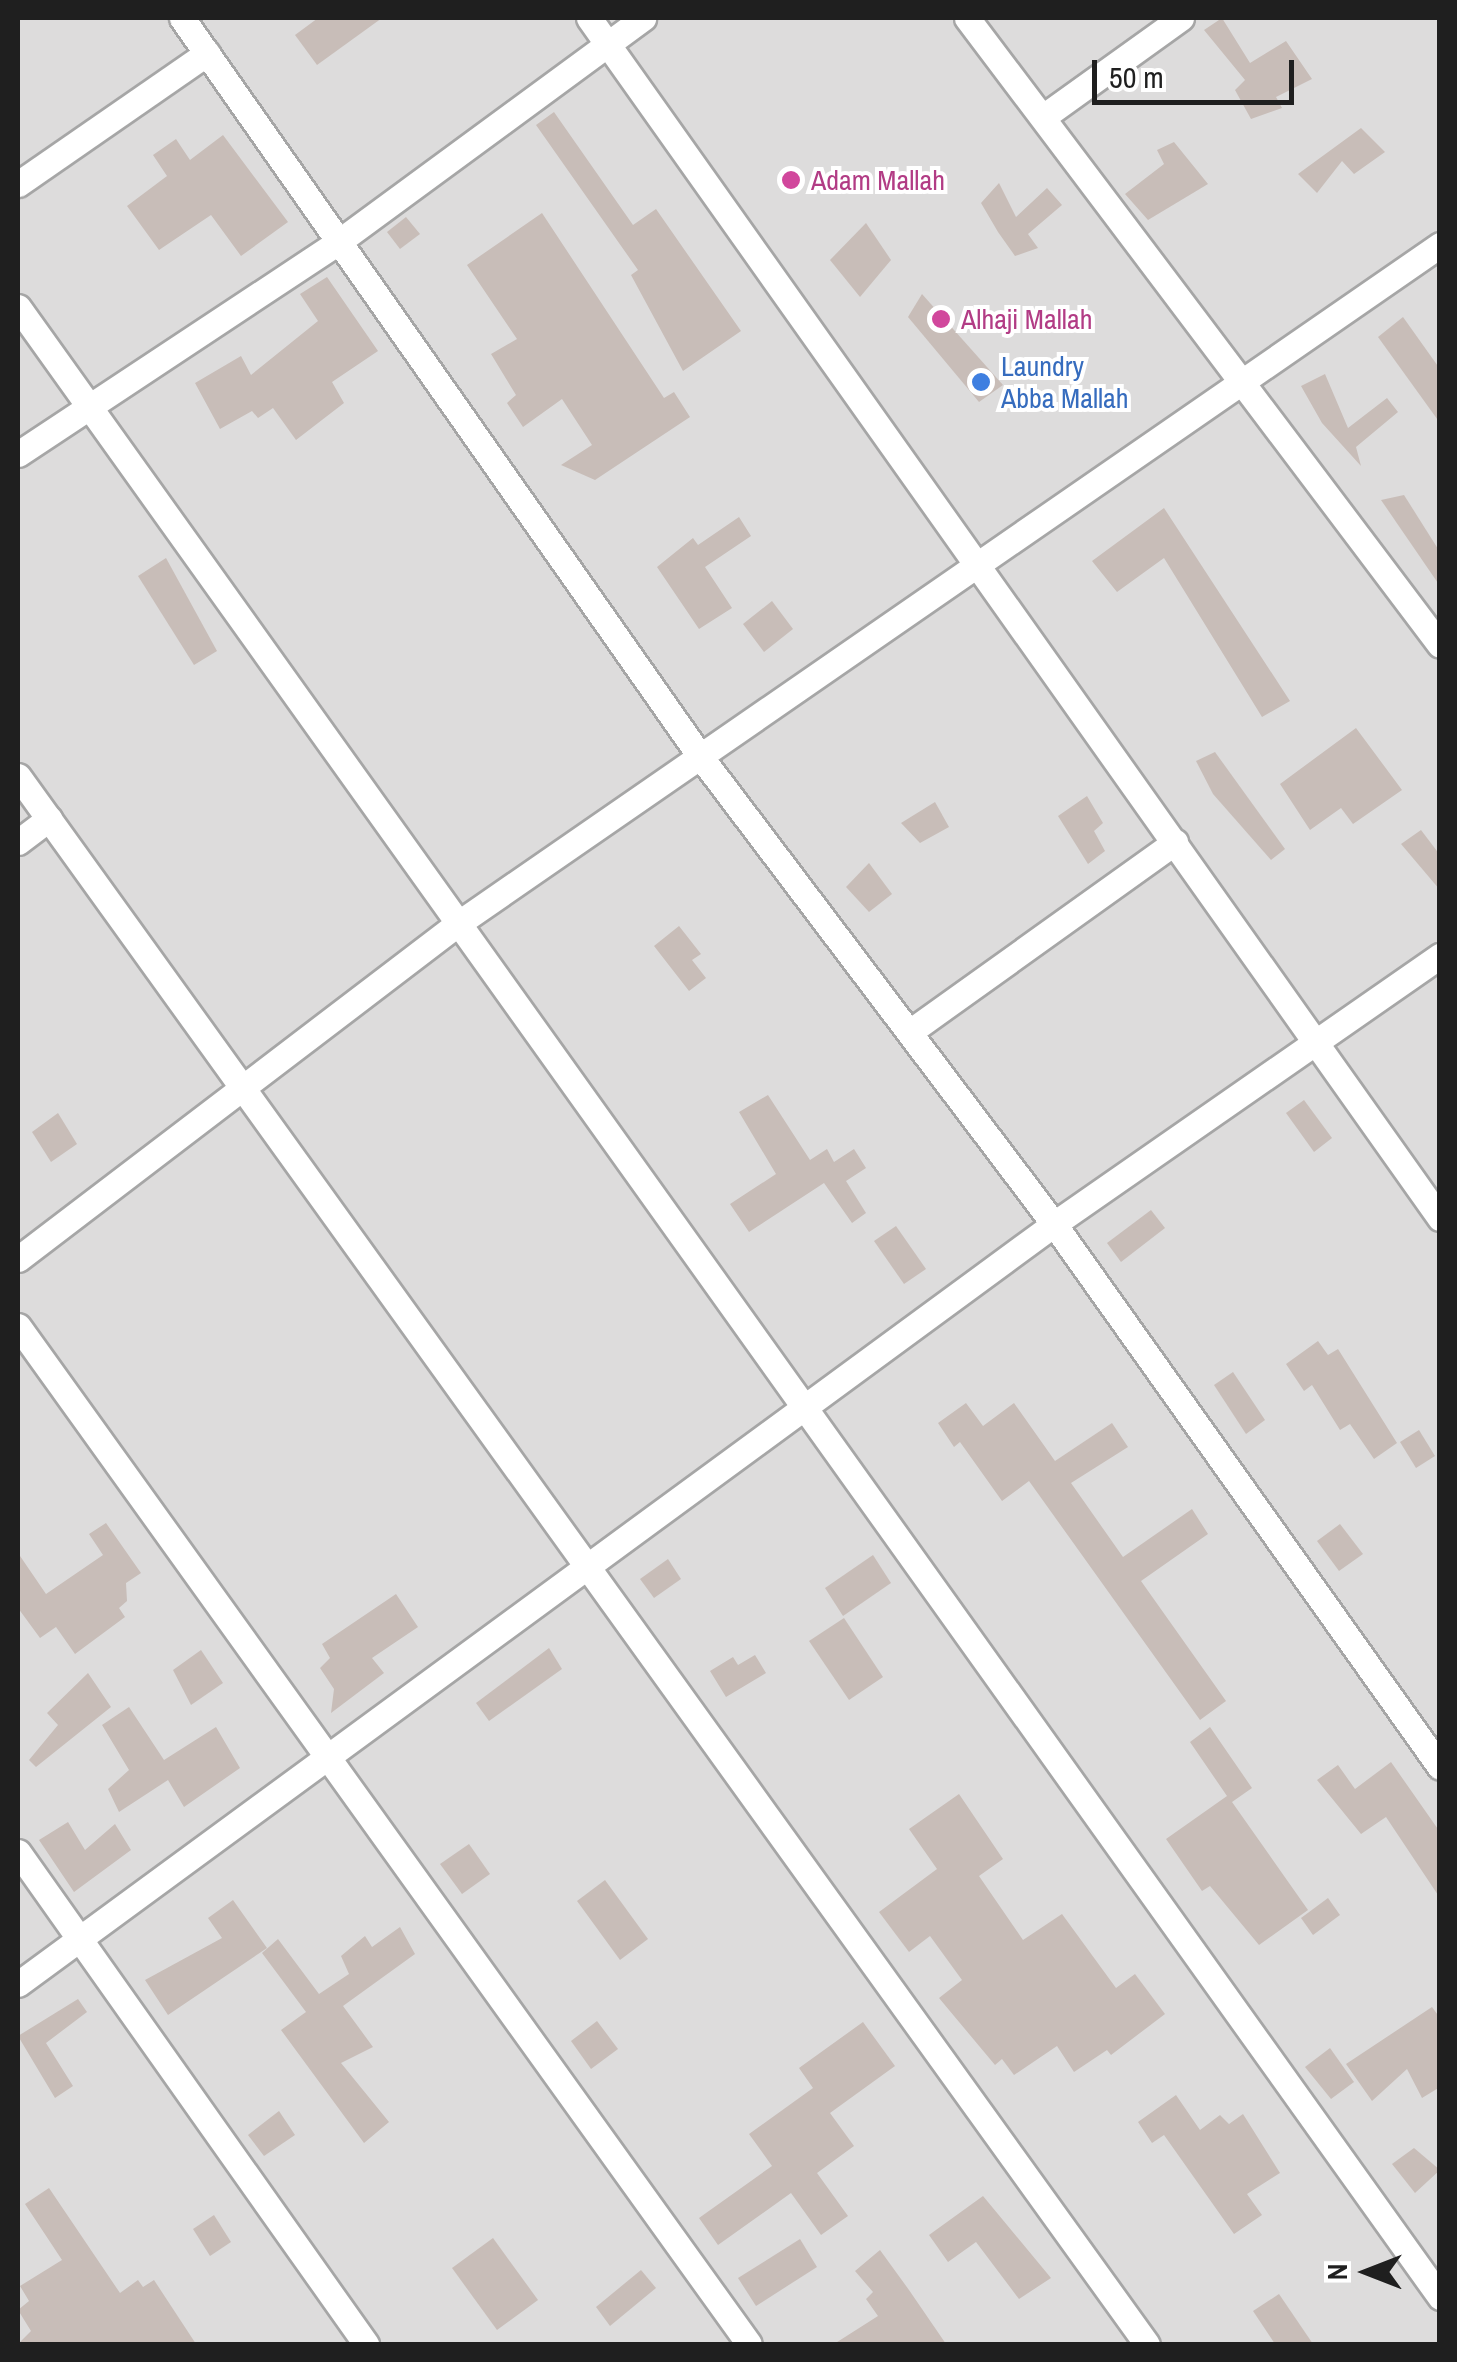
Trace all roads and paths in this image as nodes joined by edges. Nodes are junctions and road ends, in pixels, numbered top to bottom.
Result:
1 (182, 18) edge
2 (589, 18) edge
3 (643, 18) edge
4 (967, 18) edge
5 (1181, 18) edge
6 (607, 42) junction
7 (208, 53) junction
8 (1043, 117) junction
9 (18, 184) edge
10 (341, 240) junction
11 (1440, 244) edge
12 (18, 307) edge
13 (1244, 380) junction
14 (84, 408) junction
15 (18, 454) edge
16 (977, 564) junction
17 (1440, 645) edge
18 (700, 756) junction
19 (18, 776) edge
20 (48, 820) junction
21 (18, 842) edge
22 (1175, 842) junction
23 (456, 925) junction
24 (1440, 956) edge
25 (911, 1032) junction
26 (1314, 1045) junction
27 (242, 1090) junction
28 (1440, 1218) edge
29 (1054, 1224) junction
30 (18, 1259) edge
31 (18, 1326) edge
32 (804, 1414) junction
33 (588, 1572) junction
34 (326, 1755) junction
35 (1440, 1767) edge
36 (18, 1852) edge
37 (80, 1936) junction
38 (18, 1984) edge
39 (1440, 2296) edge
40 (366, 2344) edge
41 (748, 2344) edge
42 (1147, 2344) edge

1 - 7 street
2 - 6 street
3 - 6 street
4 - 8 street
5 - 8 street
6 - 10 street
6 - 16 street
7 - 9 street
7 - 10 street
8 - 13 street
10 - 14 street
10 - 18 street
11 - 13 street
12 - 14 street
13 - 16 street
13 - 17 street
14 - 15 street
14 - 23 street
16 - 18 street
16 - 22 street
18 - 23 street
18 - 25 street
19 - 20 street
20 - 21 street
20 - 27 street
22 - 25 street
22 - 26 street
23 - 27 street
23 - 32 street
24 - 26 street
25 - 29 street
26 - 28 street
26 - 29 street
27 - 30 street
27 - 33 street
29 - 32 street
29 - 35 street
31 - 34 street
32 - 33 street
32 - 39 street
33 - 34 street
33 - 42 street
34 - 37 street
34 - 41 street
36 - 37 street
37 - 38 street
37 - 40 street

